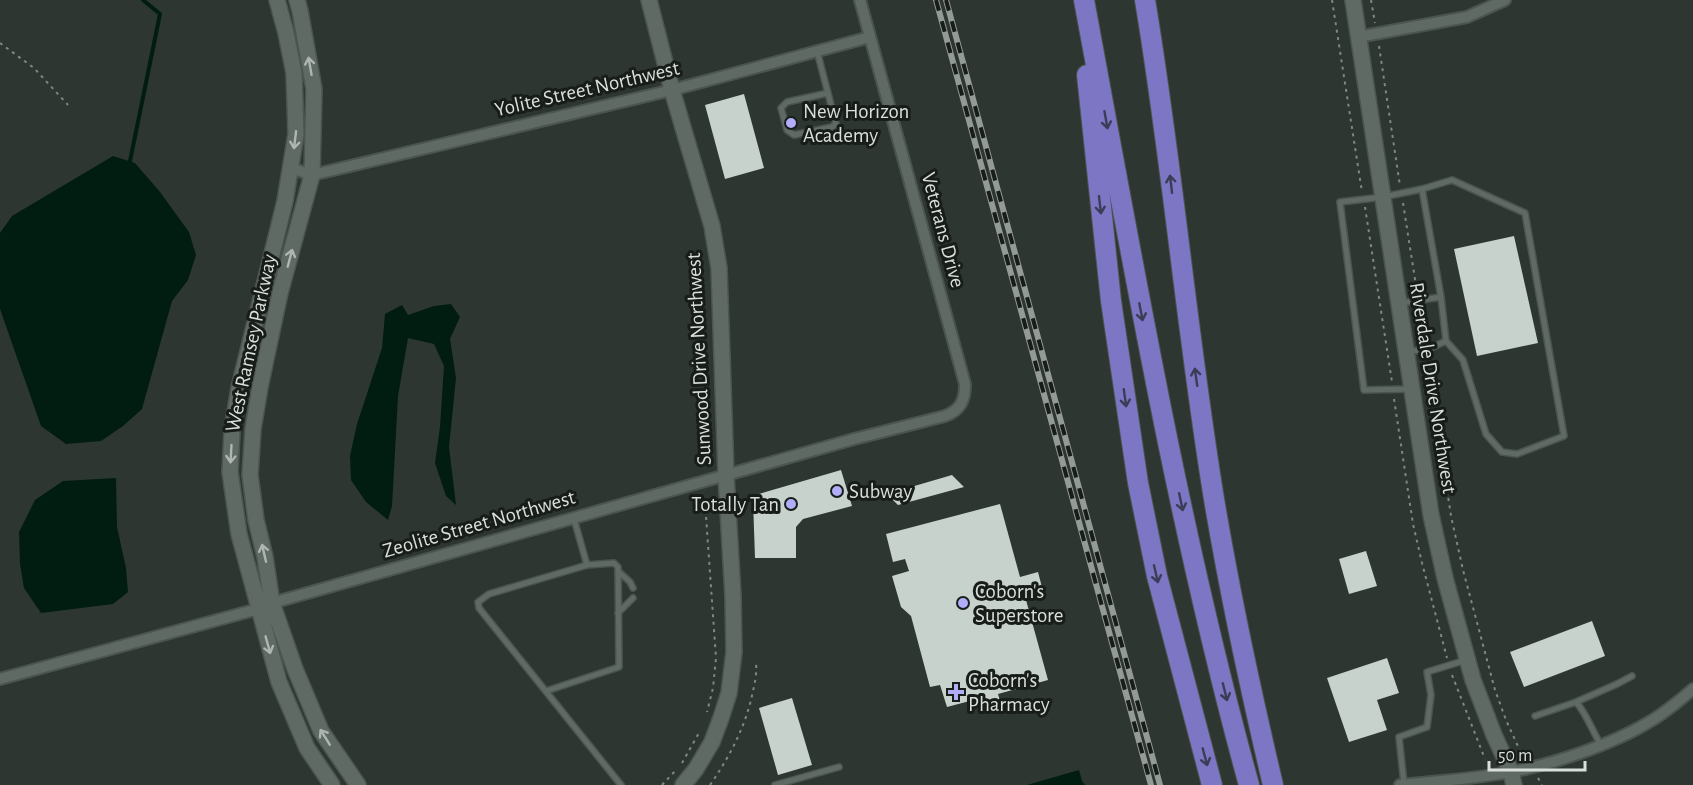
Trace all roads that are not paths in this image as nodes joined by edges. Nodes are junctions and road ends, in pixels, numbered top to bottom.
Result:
1 (277, 0) edge
2 (297, 0) edge
3 (649, 0) edge
4 (860, 0) edge
5 (1084, 0) edge
6 (1145, 0) edge
7 (1353, 0) edge
8 (1501, 1) edge
9 (870, 37) junction
10 (1358, 37) junction
11 (817, 51) junction
12 (672, 90) junction
13 (828, 93) junction
14 (291, 168) junction
15 (312, 175) junction
16 (1422, 189) junction
17 (1383, 197) junction
18 (1441, 297) junction
19 (1399, 303) junction
20 (1446, 341) junction
21 (1406, 351) junction
22 (1412, 389) junction
23 (963, 401) joint
24 (1201, 411) junction
25 (726, 475) junction
26 (574, 518) junction
27 (587, 565) junction
28 (619, 572) junction
29 (633, 588) dead end
30 (633, 598) dead end
31 (265, 606) junction
32 (618, 613) junction
33 (1468, 660) junction
34 (1632, 676) dead end
35 (0, 679) edge
36 (1693, 689) edge
37 (546, 691) junction
38 (1576, 702) junction
39 (1534, 716) dead end
40 (1601, 745) junction
41 (839, 767) dead end
42 (1512, 778) edge
43 (1405, 784) edge
44 (332, 785) edge
45 (358, 785) edge
46 (621, 785) edge
47 (683, 785) edge
48 (775, 785) edge
49 (1212, 785) edge
50 (1249, 785) edge
51 (1273, 785) edge
52 (1286, 785) edge
53 (1400, 785) edge
54 (1522, 785) edge

1 -> 14 street, West Ramsey Parkway
15 -> 2 street, West Ramsey Parkway
3 - 12 street, Sunwood Drive Northwest
4 - 9 street, Veterans Drive
5 -> 49 highway
5 -> 50 highway
24 -> 6 highway
7 - 10 street, Riverdale Drive Northwest
8 - 10 street
9 - 11 street, Yolite Street Northwest
9 - 23 street, Veterans Drive
10 - 17 street, Riverdale Drive Northwest
11 - 12 street, Yolite Street Northwest
11 - 13 lane
12 - 15 street, Yolite Street Northwest
12 - 25 street, Sunwood Drive Northwest
13 - 13 lane
14 - 15 street
14 -> 31 street, West Ramsey Parkway
31 -> 15 street, West Ramsey Parkway
16 - 17 lane
16 - 18 lane
16 - 20 lane
17 - 19 street, Riverdale Drive Northwest
17 - 22 lane
18 - 19 lane
18 - 20 lane
19 - 21 street, Riverdale Drive Northwest
20 - 21 lane
21 - 22 street, Riverdale Drive Northwest
22 - 33 street, Riverdale Drive Northwest
23 - 25 street, Zeolite Street Northwest
24 - 51 highway
24 - 52 highway
25 - 26 street, Zeolite Street Northwest
25 - 47 street, Sunwood Drive Northwest
26 - 27 lane
26 - 31 street, Zeolite Street Northwest
27 - 28 lane
27 - 37 lane
28 - 29 lane
28 - 32 lane
30 - 32 lane
31 - 35 street, Zeolite Street Northwest
31 -> 44 street, West Ramsey Parkway
45 -> 31 street, West Ramsey Parkway
32 - 37 lane
33 - 42 street, Riverdale Drive Northwest
33 - 43 lane
34 - 38 lane
36 - 40 street
37 - 46 lane
38 - 39 lane
38 - 40 lane
40 - 42 street
41 - 48 lane
42 - 43 street
42 - 54 street, Riverdale Drive Northwest
43 - 53 street

